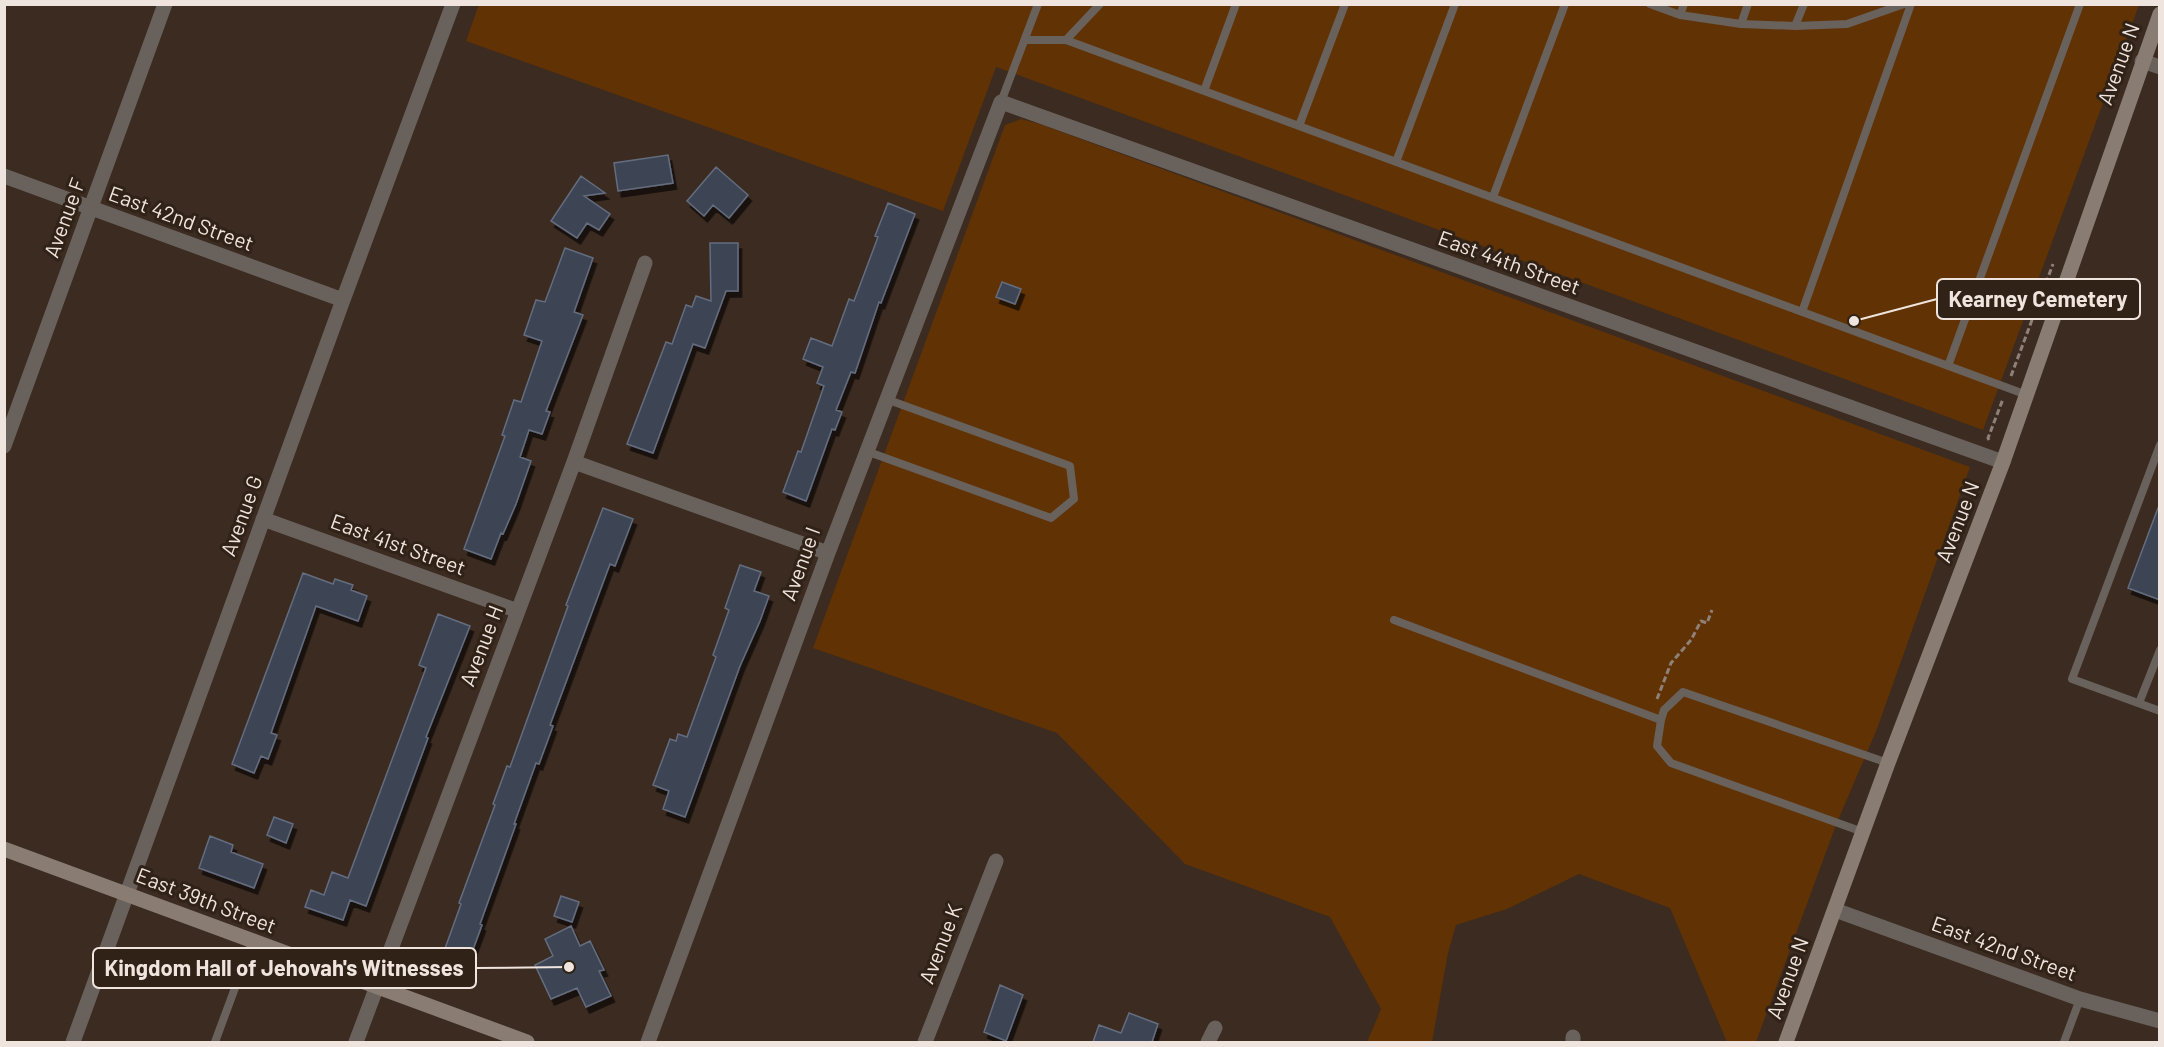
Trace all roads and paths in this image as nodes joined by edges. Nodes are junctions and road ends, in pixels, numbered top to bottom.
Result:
1 (165, 4) edge
2 (453, 4) edge
3 (1038, 4) edge
4 (1100, 4) edge
5 (1236, 4) edge
6 (1345, 4) edge
7 (1455, 4) edge
8 (1565, 4) edge
9 (1650, 4) edge
10 (1684, 4) edge
11 (1748, 4) edge
12 (1804, 4) edge
13 (1904, 4) edge
14 (1911, 4) edge
15 (2080, 4) edge
16 (2160, 14) edge
17 (1680, 15) junction
18 (1741, 24) junction
19 (1796, 26) junction
20 (1066, 39) junction
21 (1025, 40) junction
22 (2142, 61) junction
23 (2160, 68) edge
24 (1204, 91) junction
25 (1001, 102) junction
26 (1299, 126) junction
27 (1396, 162) junction
28 (4, 176) edge
29 (1493, 197) junction
30 (91, 208) junction
31 (645, 263) dead end
32 (343, 300) junction
33 (1802, 312) junction
34 (1948, 366) junction
35 (2027, 395) junction
36 (886, 399) junction
37 (2160, 445) edge
38 (4, 446) edge
39 (866, 451) junction
40 (573, 462) junction
41 (2003, 462) junction
42 (263, 519) junction
43 (828, 553) junction
44 (1712, 610) dead end
45 (518, 611) junction
46 (1394, 620) dead end
47 (2160, 650) edge
48 (2139, 703) junction
49 (1655, 704) dead end
50 (2160, 711) edge
51 (1661, 720) junction
52 (1888, 764) junction
53 (1863, 832) junction
54 (5, 852) edge
55 (996, 861) dead end
56 (127, 894) junction
57 (1835, 910) junction
58 (252, 942) junction
59 (377, 986) junction
60 (2080, 999) junction
61 (2160, 1021) edge
62 (1215, 1028) dead end
63 (502, 1038) edge
64 (73, 1042) edge
65 (215, 1042) edge
66 (356, 1042) edge
67 (527, 1042) edge
68 (648, 1042) edge
69 (925, 1042) edge
70 (1208, 1042) edge
71 (1786, 1042) edge
72 (2064, 1042) edge

1 - 30 street, Avenue F
2 - 32 street, Avenue G
3 - 21 lane
4 - 20 lane
5 - 24 lane
6 - 26 lane
7 - 27 lane
8 - 29 lane
9 - 17 lane
10 - 17 lane
11 - 18 lane
12 - 19 lane
13 - 19 lane
14 - 33 lane
15 - 34 lane
16 - 22 main road, Avenue N
17 - 18 lane
18 - 19 lane
20 - 21 lane
20 - 24 lane
21 - 25 lane
22 - 23 street
22 - 35 main road, Avenue N
24 - 26 lane
25 - 36 street, Avenue I
25 - 41 street, East 44th Street
26 - 27 lane
27 - 29 lane
28 - 30 street, East 42nd Street
29 - 33 lane
30 - 32 street, East 42nd Street
30 - 38 street, Avenue F
31 - 40 street, Avenue H
32 - 42 street, Avenue G
33 - 34 lane
34 - 35 lane
35 - 41 main road, Avenue N
36 - 39 street, Avenue I
36 - 39 lane
37 - 48 lane
39 - 43 street, Avenue I
40 - 43 street
40 - 45 street, Avenue H
41 - 52 main road, Avenue N
42 - 45 street, East 41st Street
42 - 56 street, Avenue G
43 - 68 street, Avenue I
44 - 49 path
45 - 59 street, Avenue H
46 - 51 lane
47 - 48 lane
48 - 50 lane
51 - 52 lane
51 - 53 lane
52 - 53 main road, Avenue N
53 - 57 main road, Avenue N
54 - 56 main road, East 39th Street
55 - 69 street, Avenue K
56 - 58 main road, East 39th Street
56 - 64 street, Avenue G
57 - 60 street, East 42nd Street
57 - 71 main road, Avenue N
58 - 59 main road, East 39th Street
58 - 65 lane
59 - 63 main road, East 39th Street
59 - 66 street, Avenue H
60 - 61 street, East 42nd Street
60 - 72 lane
62 - 70 street
63 - 67 main road, East 39th Street

